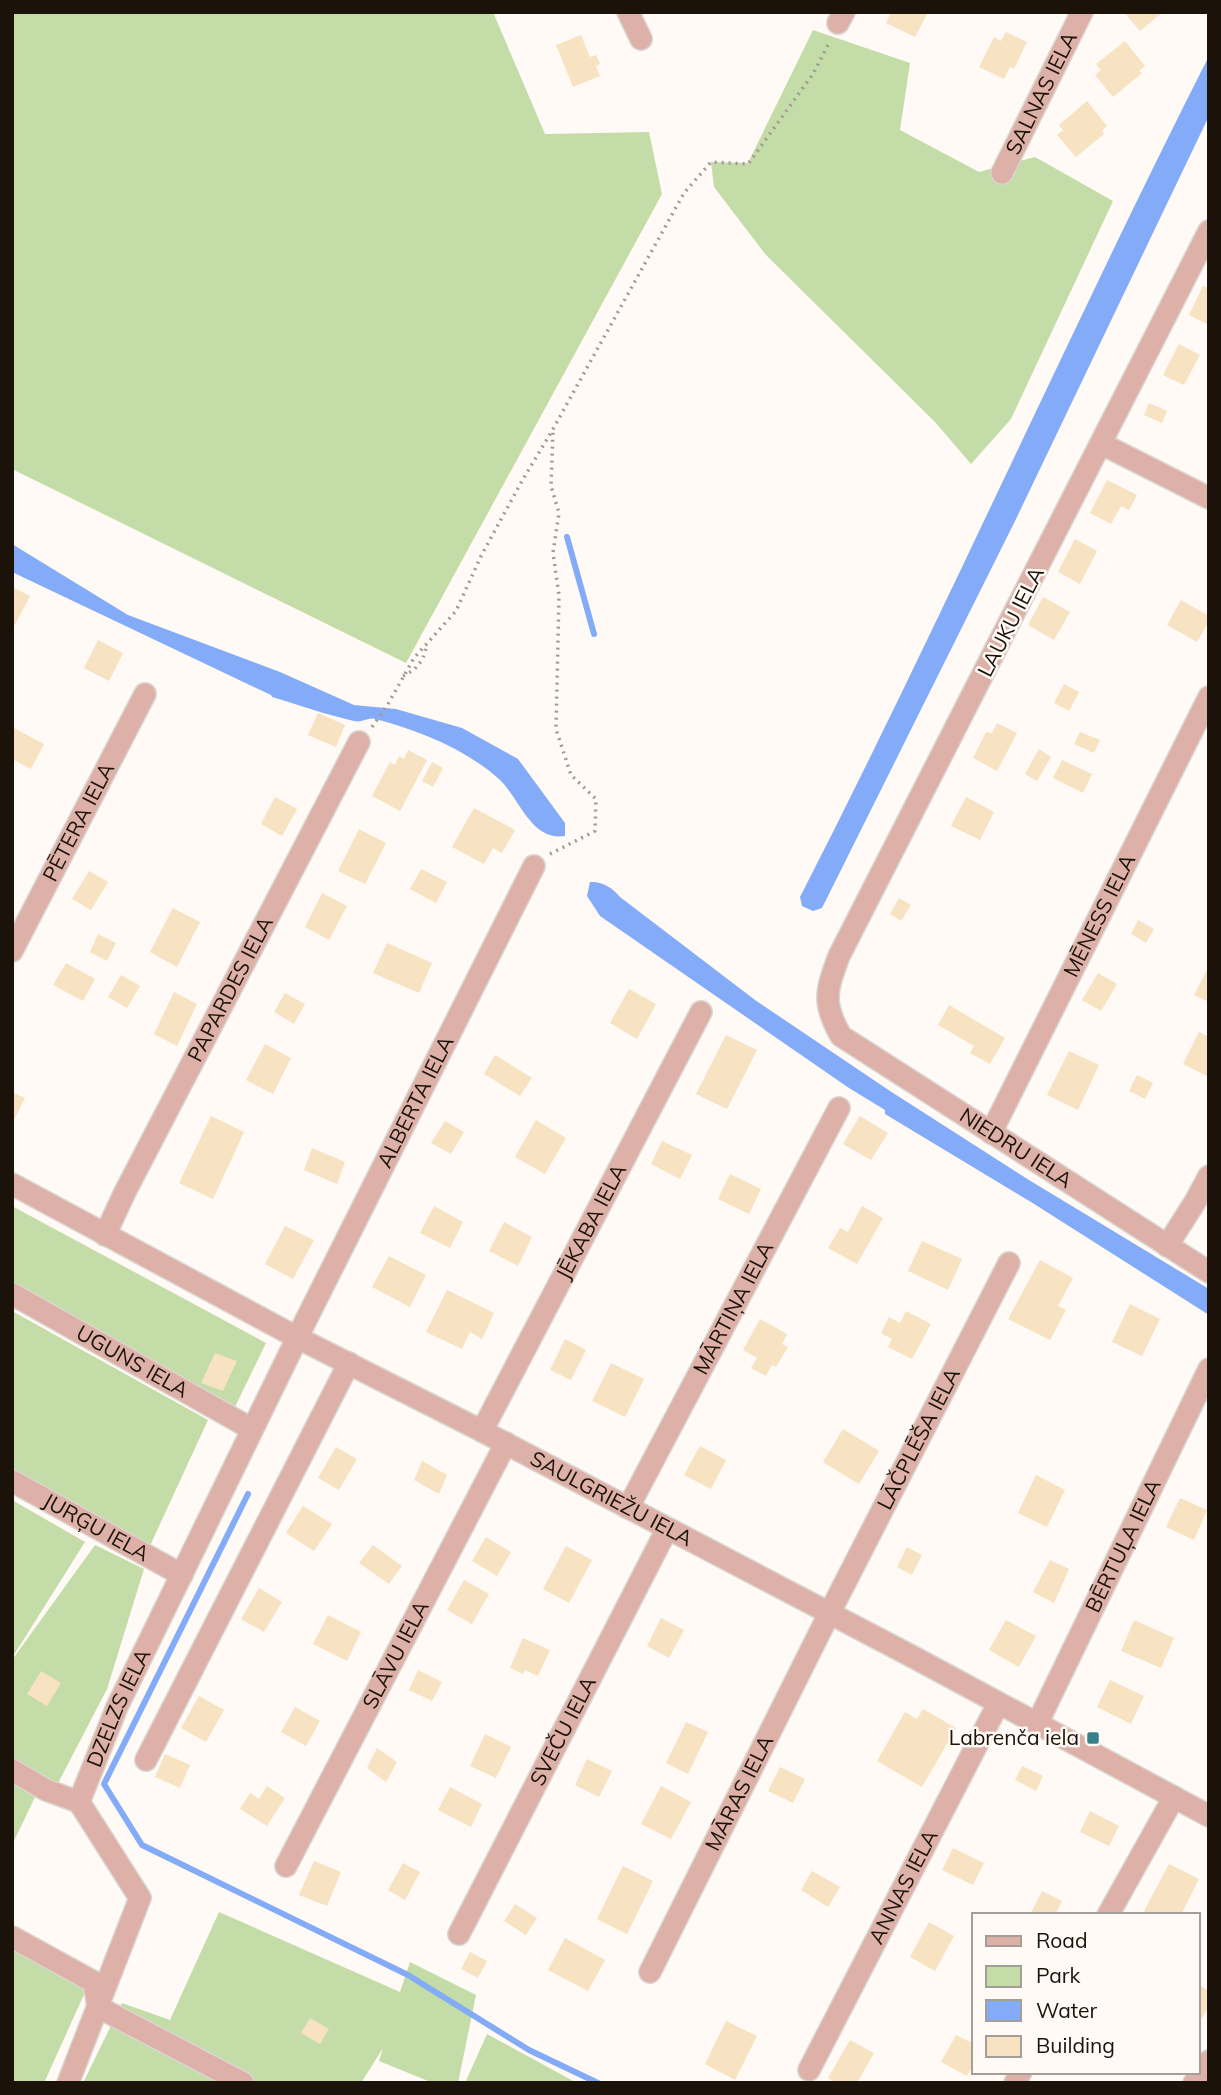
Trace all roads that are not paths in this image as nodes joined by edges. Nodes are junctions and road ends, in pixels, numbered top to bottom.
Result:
1 (628, 12) edge
2 (1082, 12) edge
3 (641, 39) dead end
4 (1002, 173) dead end
5 (1209, 231) edge
6 (1102, 444) junction
7 (1209, 498) edge
8 (145, 694) dead end
9 (1209, 697) edge
10 (359, 742) dead end
11 (534, 866) road end
12 (12, 951) edge
13 (701, 1012) dead end
14 (830, 1017) joint
15 (839, 1108) dead end
16 (991, 1133) junction
17 (1209, 1176) edge
18 (12, 1184) edge
19 (105, 1235) junction
20 (1167, 1245) junction
21 (1009, 1263) dead end
22 (1209, 1272) edge
23 (12, 1294) edge
24 (298, 1338) junction
25 (349, 1363) junction
26 (1209, 1369) edge
27 (252, 1429) junction
28 (482, 1431) junction
29 (506, 1443) junction
30 (12, 1481) edge
31 (628, 1508) junction
32 (667, 1529) junction
33 (181, 1575) junction
34 (829, 1614) junction
35 (998, 1704) junction
36 (1037, 1724) junction
37 (146, 1760) dead end
38 (12, 1770) edge
39 (1174, 1797) junction
40 (79, 1802) junction
41 (1209, 1816) edge
42 (286, 1866) dead end
43 (1109, 1913) edge
44 (459, 1934) dead end
45 (12, 1937) edge
46 (650, 1972) dead end
47 (98, 2007) junction
48 (1209, 2061) edge
49 (810, 2070) dead end
50 (68, 2083) edge
51 (243, 2083) edge
52 (1194, 2083) edge

1 - 3 street
2 - 4 street, SALNAS IELA
5 - 6 street, LAUKU IELA
6 - 7 street
6 - 14 street, LAUKU IELA
8 - 12 street, PĒTERA IELA
9 - 16 street, MĒNESS IELA
10 - 19 street, PAPARDES IELA
11 - 24 street, ALBERTA IELA
13 - 28 street, JĒKABA IELA
14 - 16 street, NIEDRU IELA
15 - 31 street, MĀRTIŅA IELA
16 - 20 street, NIEDRU IELA
17 - 20 street
18 - 19 street, SAULGRIEŽU IELA
19 - 24 street, SAULGRIEŽU IELA
20 - 22 street, NIEDRU IELA
21 - 34 street, LĀČPLĒŠA IELA
23 - 27 street, UGUNS IELA
24 - 25 street, SAULGRIEŽU IELA
24 - 27 street, DZELZS IELA
25 - 28 street, SAULGRIEŽU IELA
25 - 37 street
26 - 36 street, BĒRTUĻA IELA
27 - 33 street, DZELZS IELA
28 - 29 street, SAULGRIEŽU IELA
29 - 31 street, SAULGRIEŽU IELA
29 - 42 street, SLĀVU IELA
30 - 33 street, JURĢU IELA
31 - 32 street, SAULGRIEŽU IELA
32 - 34 street, SAULGRIEŽU IELA
32 - 44 street, SVEČU IELA
33 - 40 street, DZELZS IELA
34 - 35 street, SAULGRIEŽU IELA
34 - 46 street, MĀRAS IELA
35 - 36 street, SAULGRIEŽU IELA
35 - 49 street, ANNAS IELA
36 - 39 street, SAULGRIEŽU IELA
38 - 40 street
39 - 41 street, SAULGRIEŽU IELA
39 - 43 street
40 - 47 street
45 - 47 street
47 - 50 street
47 - 51 street
48 - 52 street

